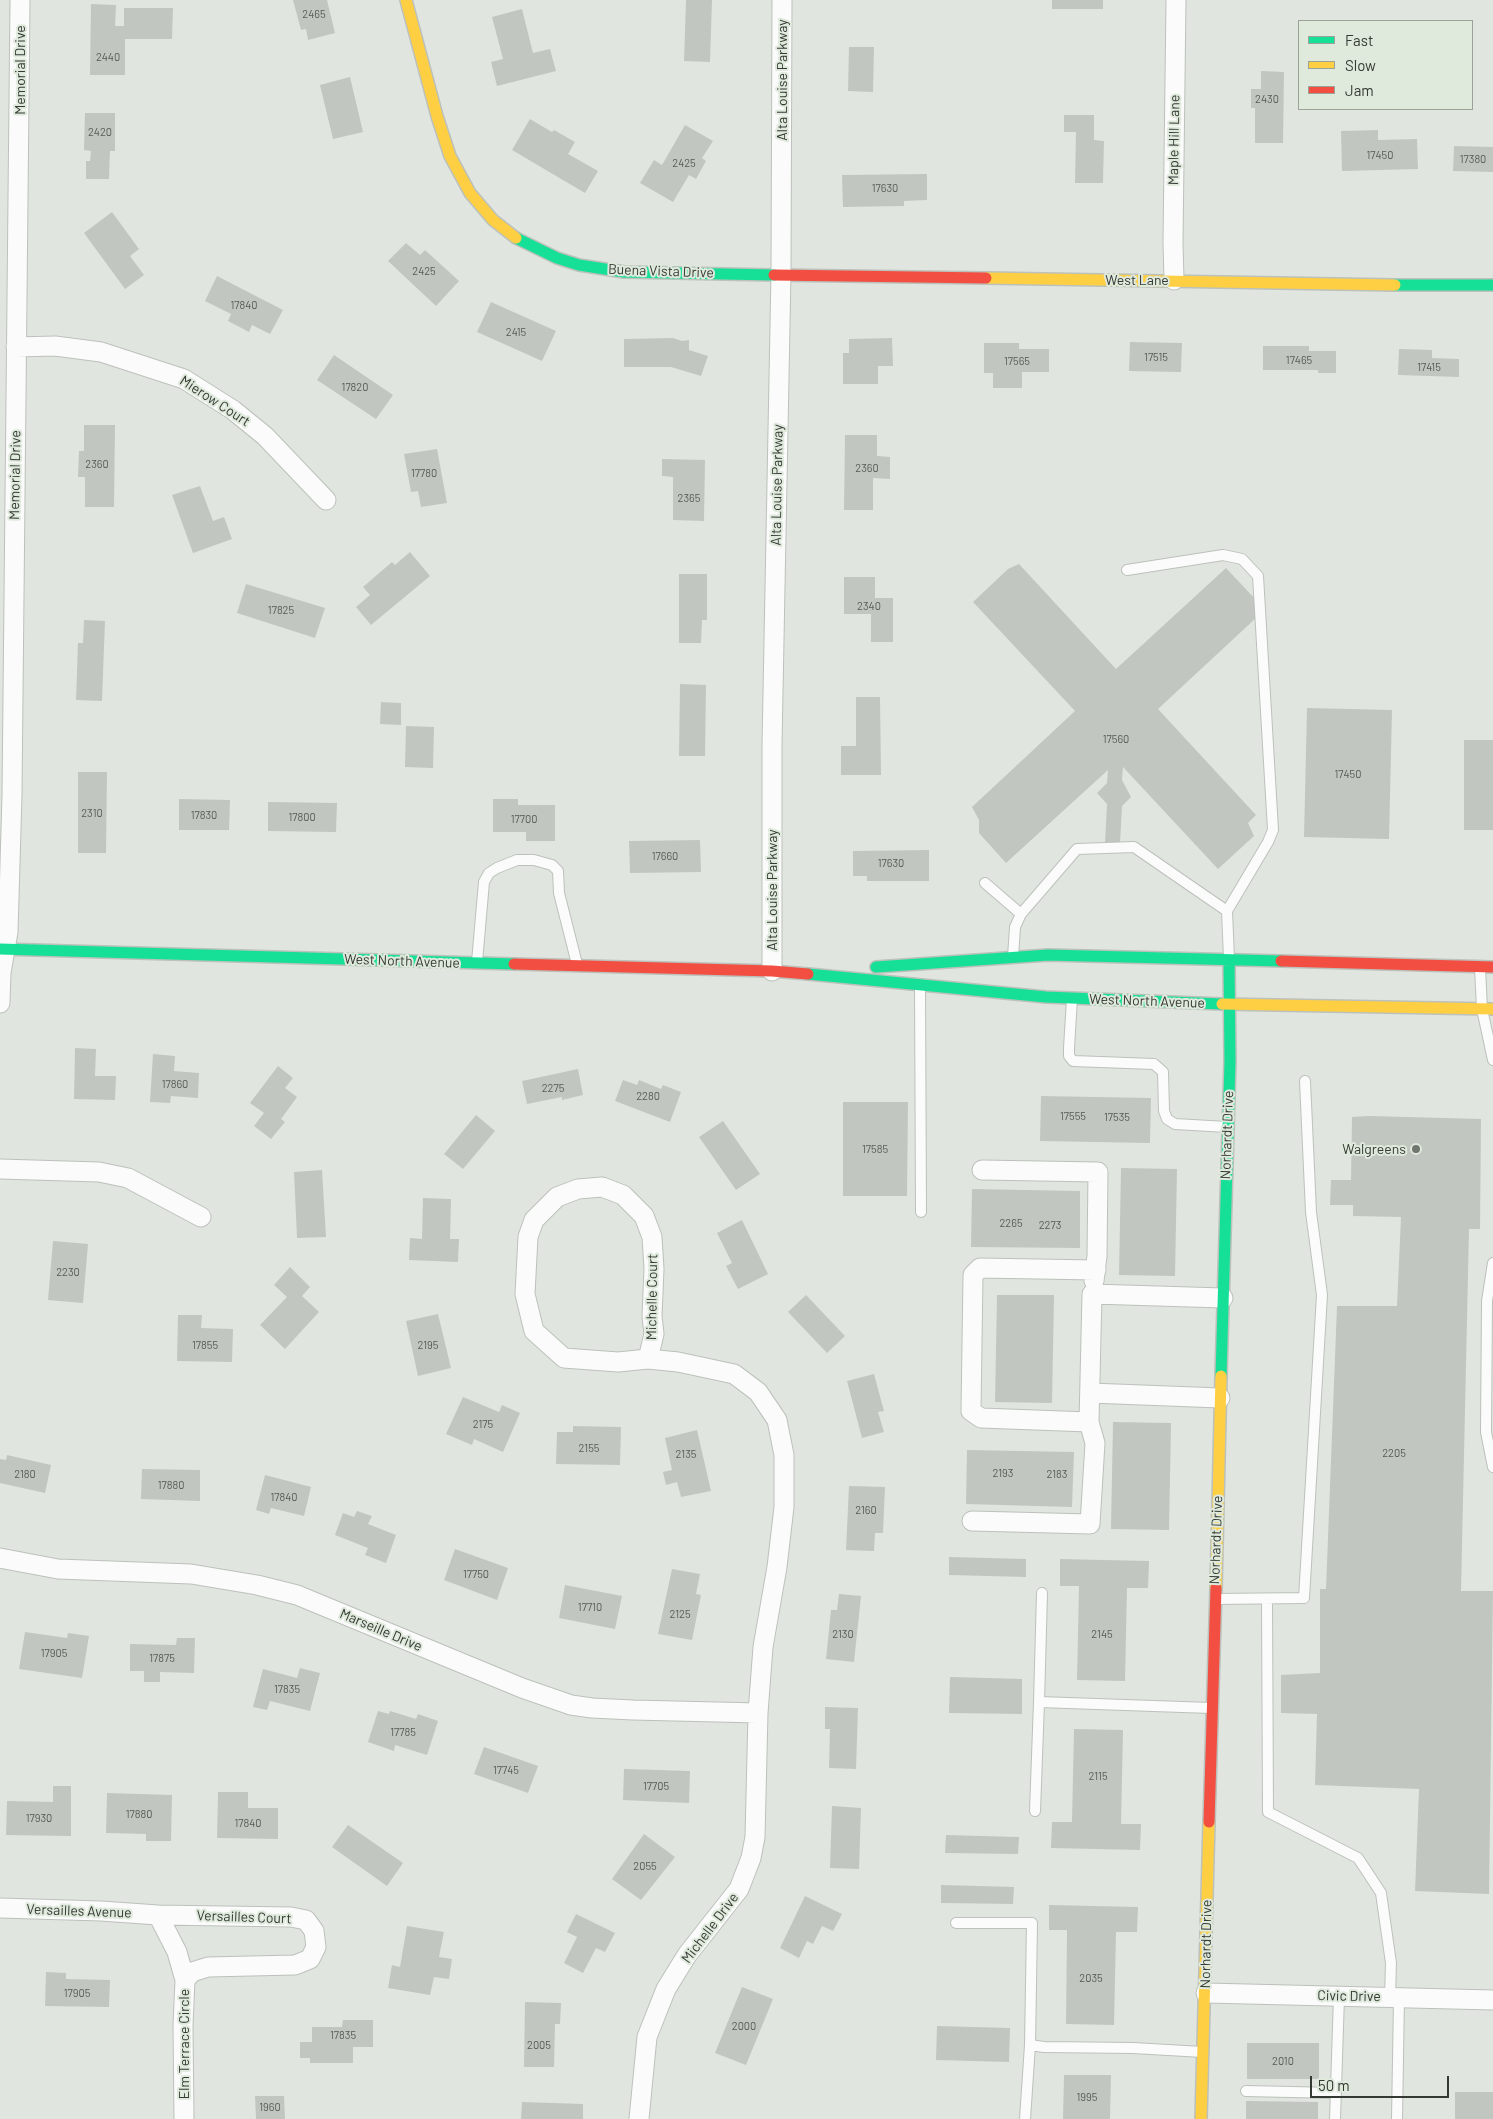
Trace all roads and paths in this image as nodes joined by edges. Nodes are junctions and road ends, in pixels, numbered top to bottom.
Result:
1 (20, 0) edge
2 (406, 0) edge
3 (782, 0) edge
4 (1176, 0) edge
5 (781, 274) junction
6 (1174, 280) junction
7 (1493, 285) edge
8 (16, 348) junction
9 (326, 500) dead end
10 (1127, 570) dead end
11 (985, 883) dead end
12 (1227, 911) junction
13 (1021, 914) junction
14 (3, 950) edge
15 (1013, 958) junction
16 (1229, 960) junction
17 (477, 963) junction
18 (921, 964) junction
19 (577, 966) junction
20 (1480, 967) junction
21 (1493, 967) edge
22 (772, 970) junction
23 (803, 972) junction
24 (920, 984) junction
25 (1072, 998) junction
26 (0, 1002) edge
27 (1230, 1004) junction
28 (1488, 1009) edge
29 (1493, 1060) edge
30 (1305, 1081) dead end
31 (1228, 1128) junction
32 (0, 1169) edge
33 (982, 1170) dead end
34 (921, 1212) dead end
35 (201, 1216) dead end
36 (1493, 1263) edge
37 (1096, 1270) junction
38 (1092, 1294) junction
39 (1222, 1298) junction
40 (648, 1359) junction
41 (1090, 1393) junction
42 (1220, 1398) junction
43 (1089, 1422) junction
44 (1493, 1467) edge
45 (972, 1522) dead end
46 (0, 1558) edge
47 (1042, 1593) dead end
48 (1267, 1599) junction
49 (1214, 1600) junction
50 (1039, 1702) junction
51 (1212, 1708) junction
52 (758, 1713) junction
53 (1035, 1811) dead end
54 (0, 1908) edge
55 (158, 1915) junction
56 (956, 1923) dead end
57 (185, 1980) junction
58 (1206, 1992) junction
59 (1339, 1996) junction
60 (1394, 1998) junction
61 (1493, 2000) edge
62 (1030, 2045) junction
63 (1204, 2052) junction
64 (1246, 2091) dead end
65 (1336, 2093) junction
66 (184, 2119) edge
67 (638, 2119) edge
68 (1025, 2119) edge
69 (1201, 2119) edge
70 (1335, 2119) edge
71 (1397, 2119) edge

1 - 8 street, Memorial Drive
2 - 5 street, Buena Vista Drive
3 - 5 street, Alta Louise Parkway
4 - 6 street, Maple Hill Lane
5 - 6 street, West Lane
5 - 22 street, Alta Louise Parkway
6 - 7 street, West Lane
8 - 9 street, Mierow Court
8 - 14 street, Memorial Drive
10 - 12 lane
11 - 13 lane
12 - 13 lane
12 - 16 lane
13 - 15 lane
14 - 17 street, West North Avenue
14 - 26 street, Memorial Drive
15 - 16 street, West North Avenue
15 - 18 street, West North Avenue
16 - 20 street, West North Avenue
16 - 27 street, Norhardt Drive
17 - 19 street, West North Avenue
17 - 19 lane
18 - 23 street, West North Avenue
18 - 24 lane
19 - 22 street, West North Avenue
20 - 21 street, West North Avenue
20 - 28 lane
22 - 23 street, West North Avenue
23 - 24 street, West North Avenue
24 - 25 street, West North Avenue
24 - 34 lane
25 - 27 street, West North Avenue
25 - 31 lane
27 - 28 street, West North Avenue
27 - 31 street, Norhardt Drive
28 - 29 lane
30 - 48 lane
31 - 39 street, Norhardt Drive
32 - 35 street
33 - 37 street
36 - 44 lane
37 - 38 street
37 - 43 street
38 - 39 street
38 - 41 street
39 - 42 street, Norhardt Drive
40 - 40 street, Michelle Court
40 - 52 street, Michelle Court
41 - 42 street
41 - 43 street
42 - 49 street, Norhardt Drive
43 - 45 street
46 - 52 street, Marseille Drive
47 - 50 lane
48 - 49 lane
48 - 60 lane
49 - 51 street, Norhardt Drive
50 - 51 lane
50 - 53 lane
51 - 58 street, Norhardt Drive
52 - 67 street, Michelle Drive
54 - 55 street, Versailles Avenue
55 - 57 street, Elm Terrace Circle
55 - 57 street, Versailles Court
56 - 62 lane
57 - 66 street, Elm Terrace Circle
58 - 59 street, Civic Drive
58 - 63 street, Norhardt Drive
59 - 60 street, Civic Drive
59 - 65 lane
60 - 61 street, Civic Drive
60 - 71 lane
62 - 63 lane
62 - 68 lane
63 - 69 street, Norhardt Drive
64 - 65 lane
65 - 70 lane

